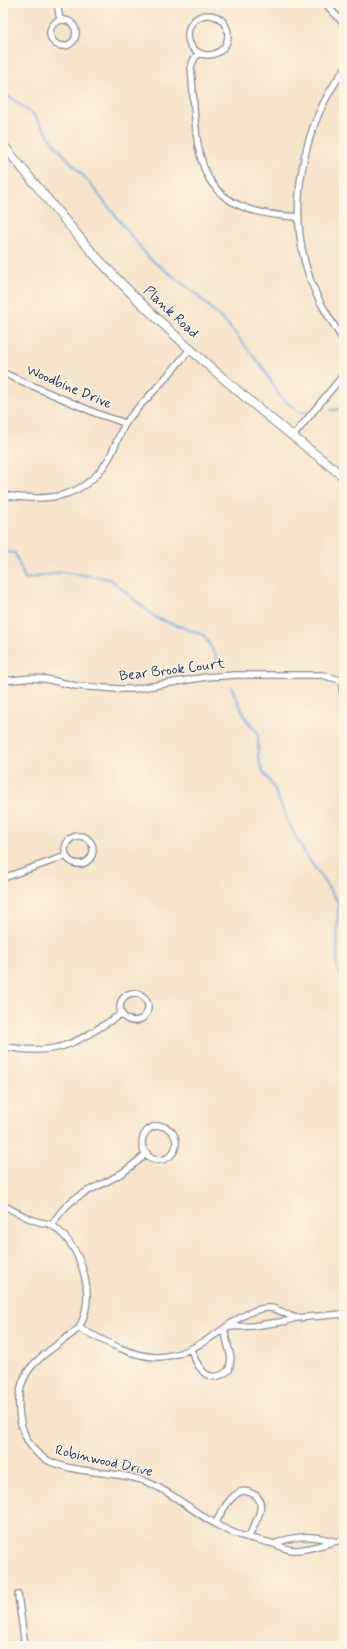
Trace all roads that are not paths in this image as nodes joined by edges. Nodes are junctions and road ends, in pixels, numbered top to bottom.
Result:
1 (57, 3) edge
2 (325, 3) edge
3 (60, 20) junction
4 (344, 24) edge
5 (199, 53) junction
6 (344, 70) edge
7 (3, 145) edge
8 (299, 217) junction
9 (344, 341) edge
10 (191, 348) junction
11 (3, 373) edge
12 (344, 374) edge
13 (125, 424) junction
14 (294, 435) junction
15 (344, 477) edge
16 (3, 495) edge
17 (3, 681) edge
18 (344, 681) edge
19 (344, 694) edge
20 (66, 856) junction
21 (3, 878) edge
22 (122, 1014) junction
23 (3, 1046) edge
24 (147, 1153) junction
25 (3, 1204) edge
26 (52, 1225) junction
27 (344, 1314) edge
28 (296, 1318) junction
29 (79, 1328) junction
30 (226, 1328) junction
31 (191, 1350) junction
32 (215, 1524) junction
33 (248, 1538) junction
34 (344, 1540) edge
35 (333, 1541) junction
36 (274, 1544) junction
37 (18, 1595) dead end
38 (25, 1646) edge

1 - 3 street
2 - 4 street
3 - 3 street
5 - 5 street
5 - 8 street
6 - 8 street
7 - 10 street, Plank Road
8 - 9 street
10 - 13 street
10 - 14 street, Plank Road
11 - 13 street, Woodbine Drive
12 - 14 street
13 - 16 street
14 - 15 street, Plank Road
17 - 18 street, Bear Brook Court
18 - 19 street, Bear Brook Court
20 - 20 street
20 - 21 street
22 - 22 street
22 - 23 street
24 - 24 street
24 - 26 street
25 - 26 street
26 - 29 street
27 - 28 street
28 - 30 street
28 - 30 street
29 - 31 street
29 - 32 street, Robinwood Drive
30 - 31 street
30 - 31 street
32 - 33 street, Robinwood Drive
32 - 33 street
33 - 36 street, Robinwood Drive
34 - 35 street, Robinwood Drive
35 - 36 street, Robinwood Drive
35 - 36 street, Robinwood Drive
37 - 38 street

